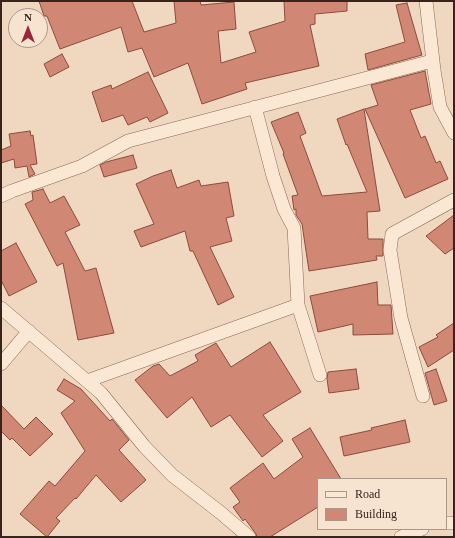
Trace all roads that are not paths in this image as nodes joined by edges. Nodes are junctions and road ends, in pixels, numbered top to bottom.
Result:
1 (426, 1) edge
2 (432, 61) junction
3 (255, 107) junction
4 (453, 130) edge
5 (1, 196) edge
6 (454, 200) edge
7 (298, 305) junction
8 (1, 308) edge
9 (29, 331) junction
10 (1, 364) edge
11 (320, 376) dead end
12 (87, 381) junction
13 (423, 396) dead end
14 (419, 530) edge
15 (249, 537) edge
16 (401, 537) edge

1 - 2 street
2 - 3 street
2 - 4 street
3 - 5 street
3 - 7 street
6 - 13 street
7 - 11 street
7 - 12 street
8 - 9 street
9 - 10 street
9 - 12 street
12 - 15 street
14 - 16 street

